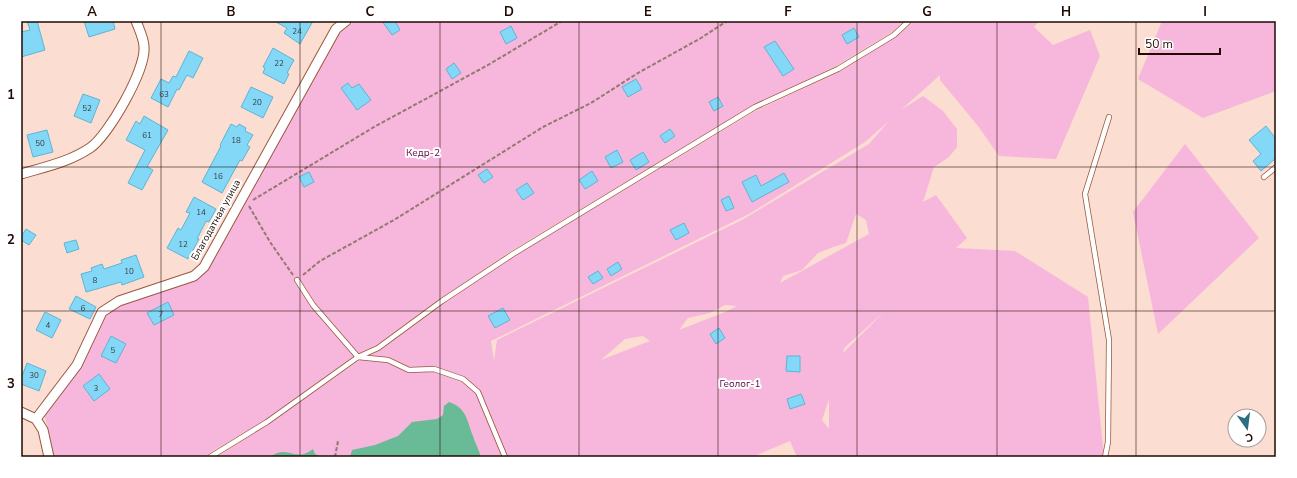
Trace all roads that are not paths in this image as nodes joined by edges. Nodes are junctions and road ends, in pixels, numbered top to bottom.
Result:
1 (136, 21) edge
2 (346, 21) edge
3 (909, 21) edge
4 (1109, 117) dead end
5 (1276, 167) edge
6 (21, 174) edge
7 (1264, 177) dead end
8 (297, 280) road end
9 (358, 358) junction
10 (21, 412) edge
11 (36, 419) junction
12 (49, 457) edge
13 (210, 457) edge
14 (505, 457) edge
15 (1105, 457) edge

1 - 6 street
2 - 11 street, Благодатная улица
3 - 9 lane
4 - 15 lane
5 - 7 lane
8 - 9 lane
9 - 13 lane
9 - 14 lane
10 - 11 street
11 - 12 street

